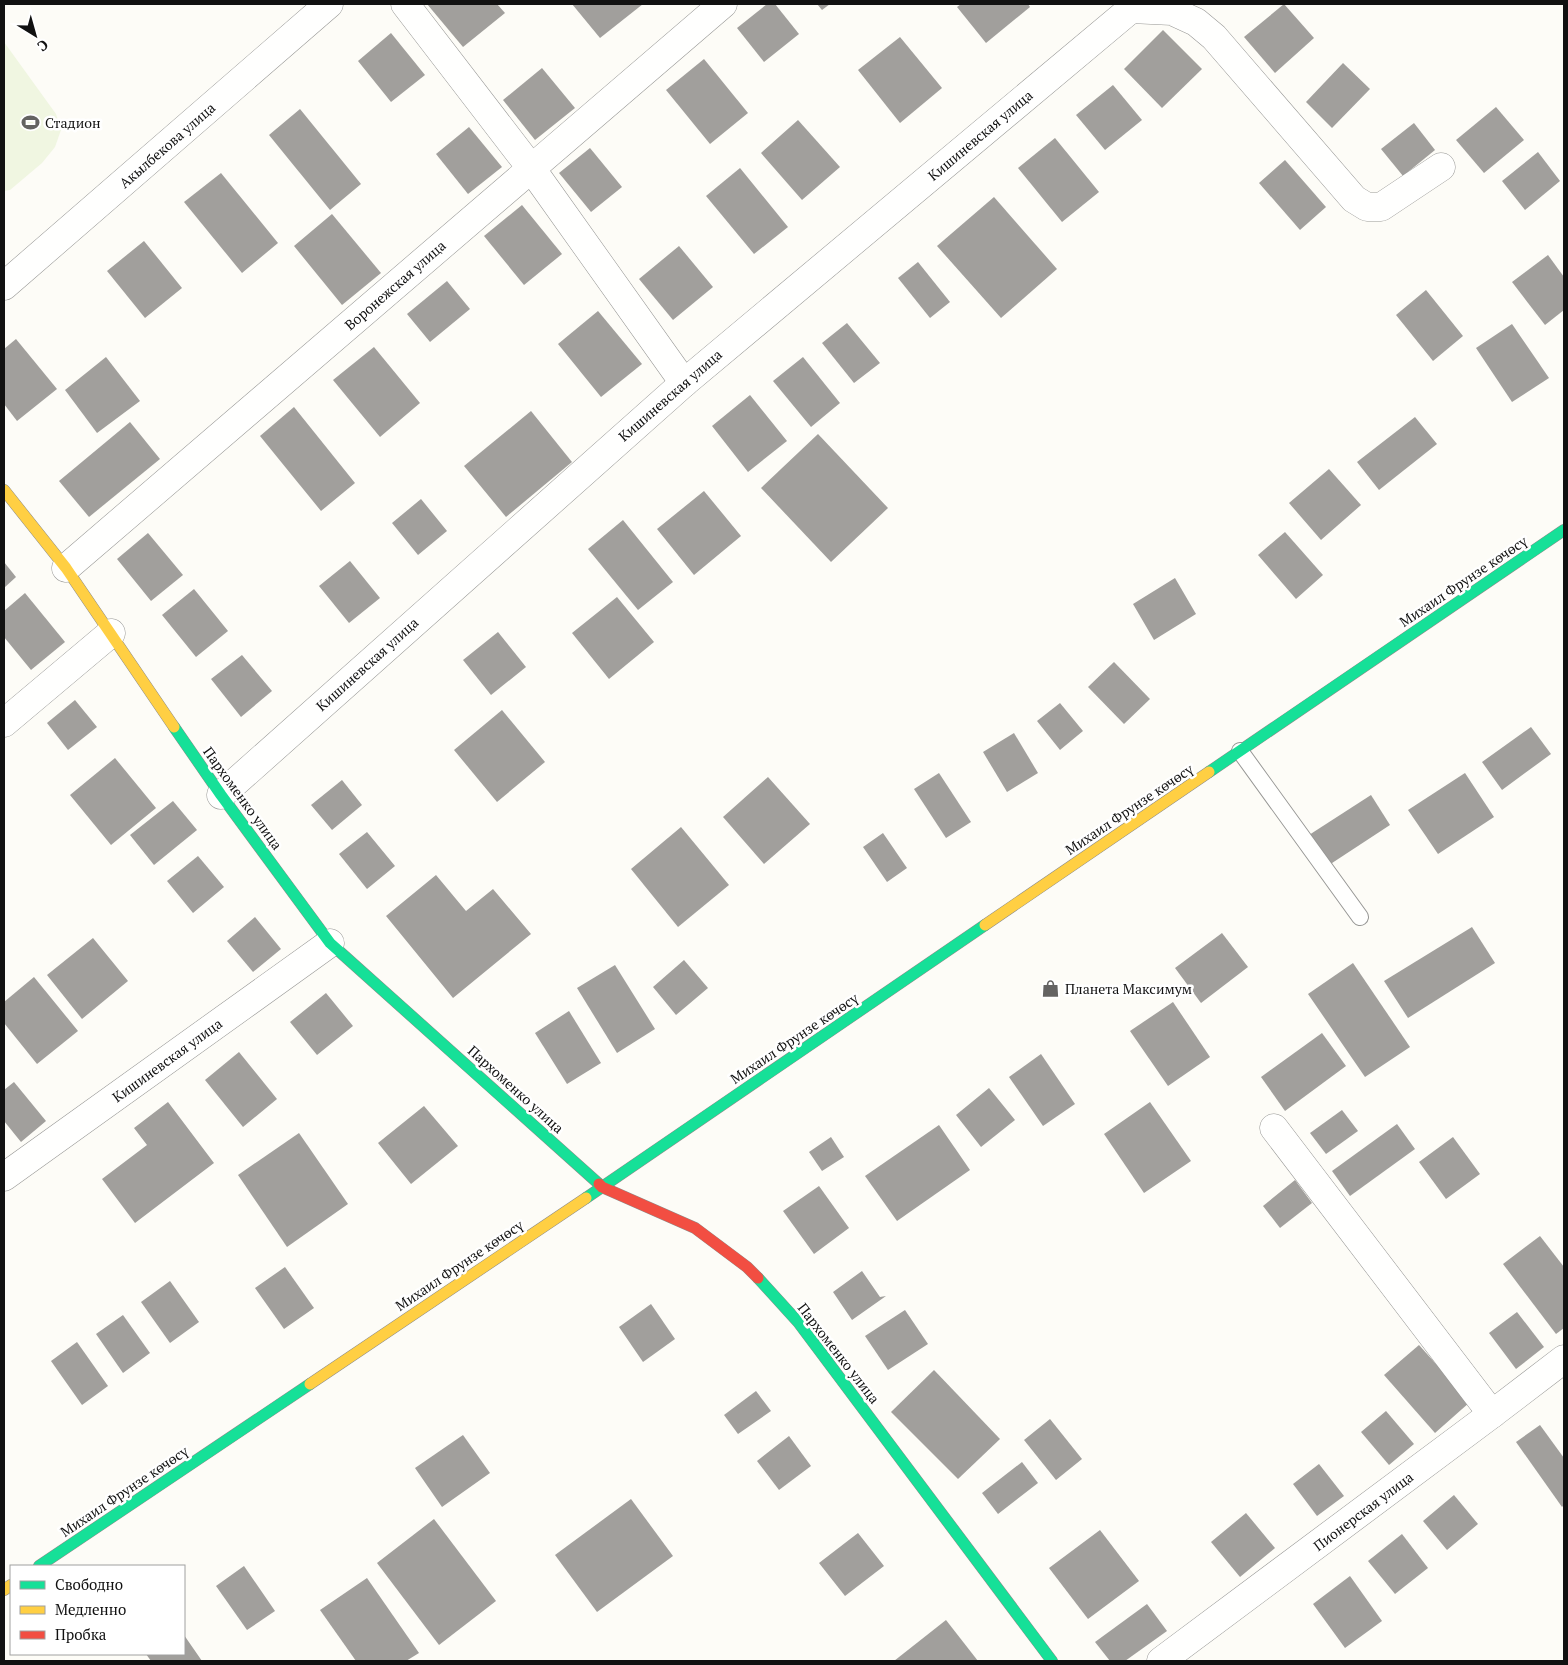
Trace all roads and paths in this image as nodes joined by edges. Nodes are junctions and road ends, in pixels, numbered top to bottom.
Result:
1 (330, 4) edge
2 (405, 4) edge
3 (723, 4) edge
4 (1128, 6) edge
5 (1441, 167) dead end
6 (531, 168) junction
7 (4, 286) edge
8 (684, 382) junction
9 (4, 490) edge
10 (1564, 530) edge
11 (66, 568) junction
12 (111, 633) junction
13 (4, 723) edge
14 (1240, 751) junction
15 (221, 795) junction
16 (1360, 917) dead end
17 (330, 943) junction
18 (1274, 1128) dead end
19 (4, 1177) edge
20 (602, 1187) junction
21 (1564, 1359) edge
22 (1492, 1414) junction
23 (40, 1565) edge
24 (1052, 1661) edge
25 (1161, 1661) edge

1 - 7 street, Акылбекова улица
2 - 6 street
3 - 6 street, Воронежская улица
4 - 5 street
4 - 8 street, Кишиневская улица
6 - 8 street
6 - 11 street, Воронежская улица
8 - 15 street, Кишиневская улица
9 - 11 main road, Пархоменко улица
10 - 14 main road, Михаил Фрунзе көчөсү
11 - 12 main road, Пархоменко улица
12 - 13 street
12 - 15 main road, Пархоменко улица
14 - 16 lane
14 - 20 main road, Михаил Фрунзе көчөсү
15 - 17 main road, Пархоменко улица
17 - 19 street, Кишиневская улица
17 - 20 main road, Пархоменко улица
18 - 22 street
20 - 23 main road, Михаил Фрунзе көчөсү
20 - 24 main road, Пархоменко улица
21 - 22 street, Пионерская улица
22 - 25 street, Пионерская улица

